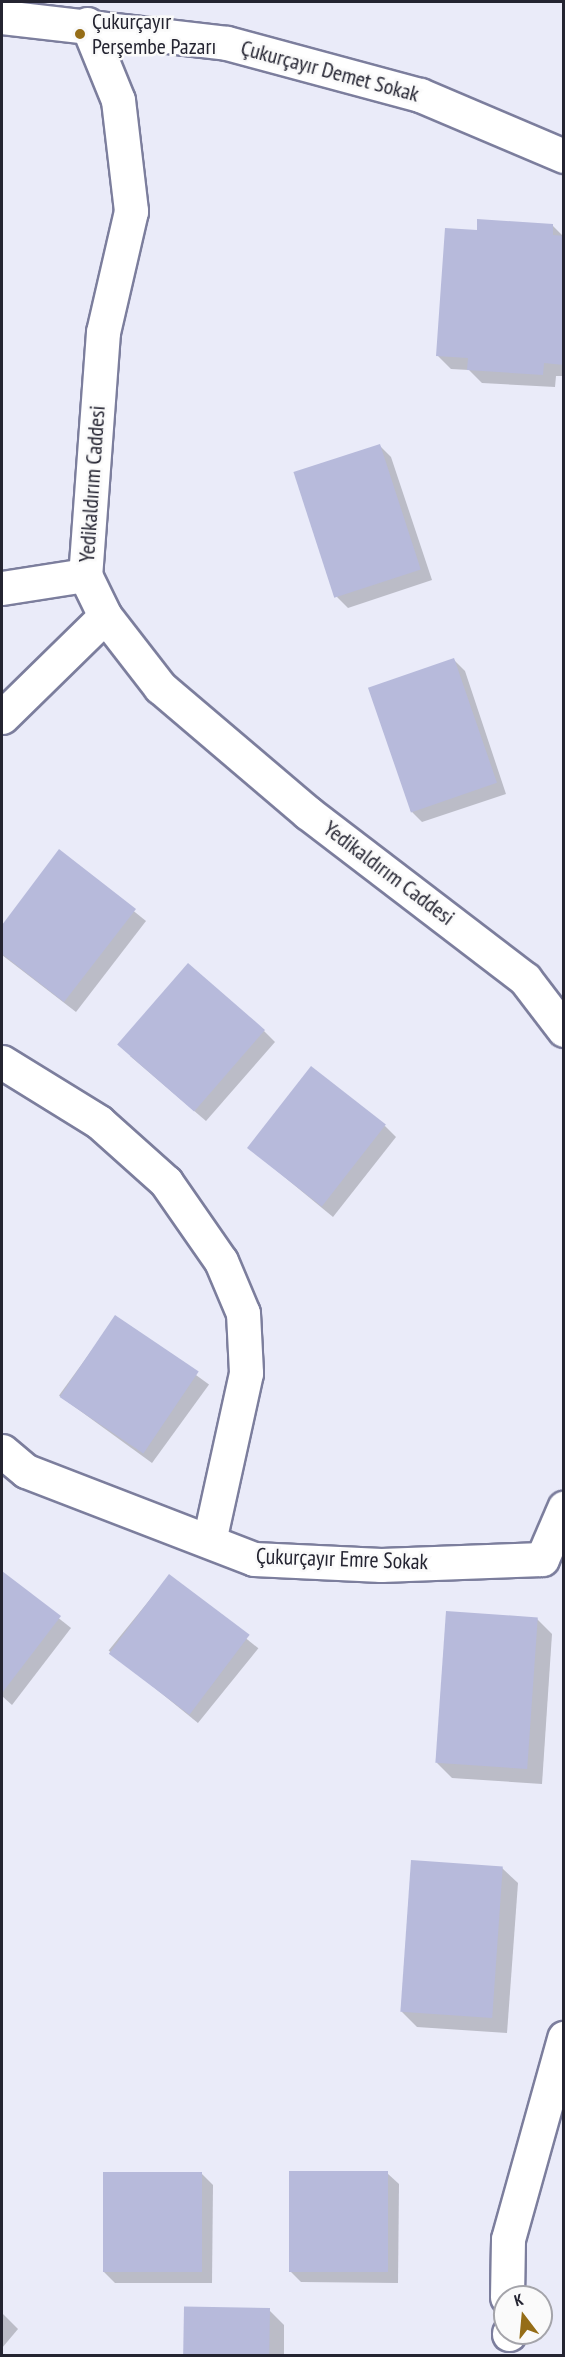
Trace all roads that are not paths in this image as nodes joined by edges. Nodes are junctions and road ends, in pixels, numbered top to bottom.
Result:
1 (80, 13) edge
2 (2, 17) edge
3 (564, 156) edge
4 (85, 575) junction
5 (2, 588) edge
6 (105, 616) junction
7 (2, 717) edge
8 (564, 1030) edge
9 (2, 1062) edge
10 (2, 1450) edge
11 (564, 1508) edge
12 (209, 1541) junction
13 (564, 2038) edge
14 (507, 2285) edge

1 - 2 street, Çukurçayır Demet Sokak
1 - 3 street, Çukurçayır Demet Sokak
1 - 4 street, Yedikaldırım Caddesi
4 - 5 street
4 - 6 street, Yedikaldırım Caddesi
6 - 7 street
6 - 8 street, Yedikaldırım Caddesi
9 - 12 street
10 - 12 street, Çukurçayır Emre Sokak
11 - 12 street, Çukurçayır Emre Sokak
13 - 14 street

